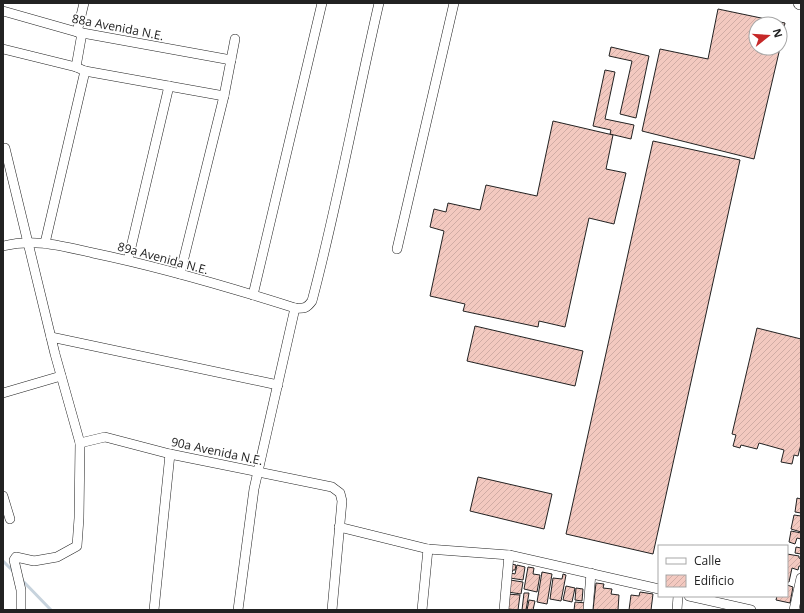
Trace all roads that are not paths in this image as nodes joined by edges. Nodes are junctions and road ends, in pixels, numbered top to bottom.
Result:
1 (84, 3) edge
2 (322, 3) edge
3 (379, 3) edge
4 (454, 3) edge
5 (3, 12) edge
6 (80, 33) junction
7 (235, 39) dead end
8 (3, 50) edge
9 (231, 60) junction
10 (76, 67) junction
11 (85, 71) junction
12 (169, 86) junction
13 (224, 96) junction
14 (5, 148) dead end
15 (28, 242) junction
16 (45, 243) junction
17 (3, 246) edge
18 (397, 249) dead end
19 (128, 260) junction
20 (180, 274) junction
21 (253, 295) junction
22 (295, 308) junction
23 (51, 337) junction
24 (61, 376) junction
25 (278, 385) junction
26 (3, 393) edge
27 (80, 443) junction
28 (170, 454) junction
29 (258, 472) junction
30 (3, 496) edge
31 (10, 519) dead end
32 (339, 527) junction
33 (428, 549) junction
34 (509, 555) junction
35 (591, 573) junction
36 (801, 580) edge
37 (658, 589) edge
38 (678, 597) edge
39 (693, 597) edge
40 (21, 610) edge
41 (154, 610) edge
42 (238, 610) edge
43 (332, 610) edge
44 (422, 610) edge
45 (504, 610) edge
46 (588, 610) edge
47 (676, 610) edge
48 (751, 610) edge
49 (794, 610) edge

1 - 6 street
2 - 21 street
3 - 22 street
4 - 18 street
5 - 6 street, 88a Avenida N.E.
6 - 9 street, 88a Avenida N.E.
6 - 10 street
7 - 9 street
8 - 10 street
9 - 13 street
10 - 11 street
11 - 12 street
11 - 16 street
12 - 13 street
12 - 19 street
13 - 20 street
14 - 15 street
15 - 16 street, 89a Avenida N.E.
15 - 17 street, 89a Avenida N.E.
15 - 23 street
16 - 19 street, 89a Avenida N.E.
19 - 20 street, 89a Avenida N.E.
20 - 21 street, 89a Avenida N.E.
21 - 22 street, 89a Avenida N.E.
22 - 25 street
23 - 24 street
23 - 25 street
24 - 26 street
24 - 27 street
25 - 29 street
27 - 28 street, 90a Avenida N.E.
27 - 40 street
28 - 29 street, 90a Avenida N.E.
28 - 41 street
29 - 32 street, 90a Avenida N.E.
29 - 42 street
30 - 31 street
32 - 33 street
32 - 43 street
33 - 34 street
33 - 44 street
34 - 35 street
34 - 45 street
35 - 37 street
35 - 46 street
36 - 49 street
38 - 47 street
39 - 48 street

